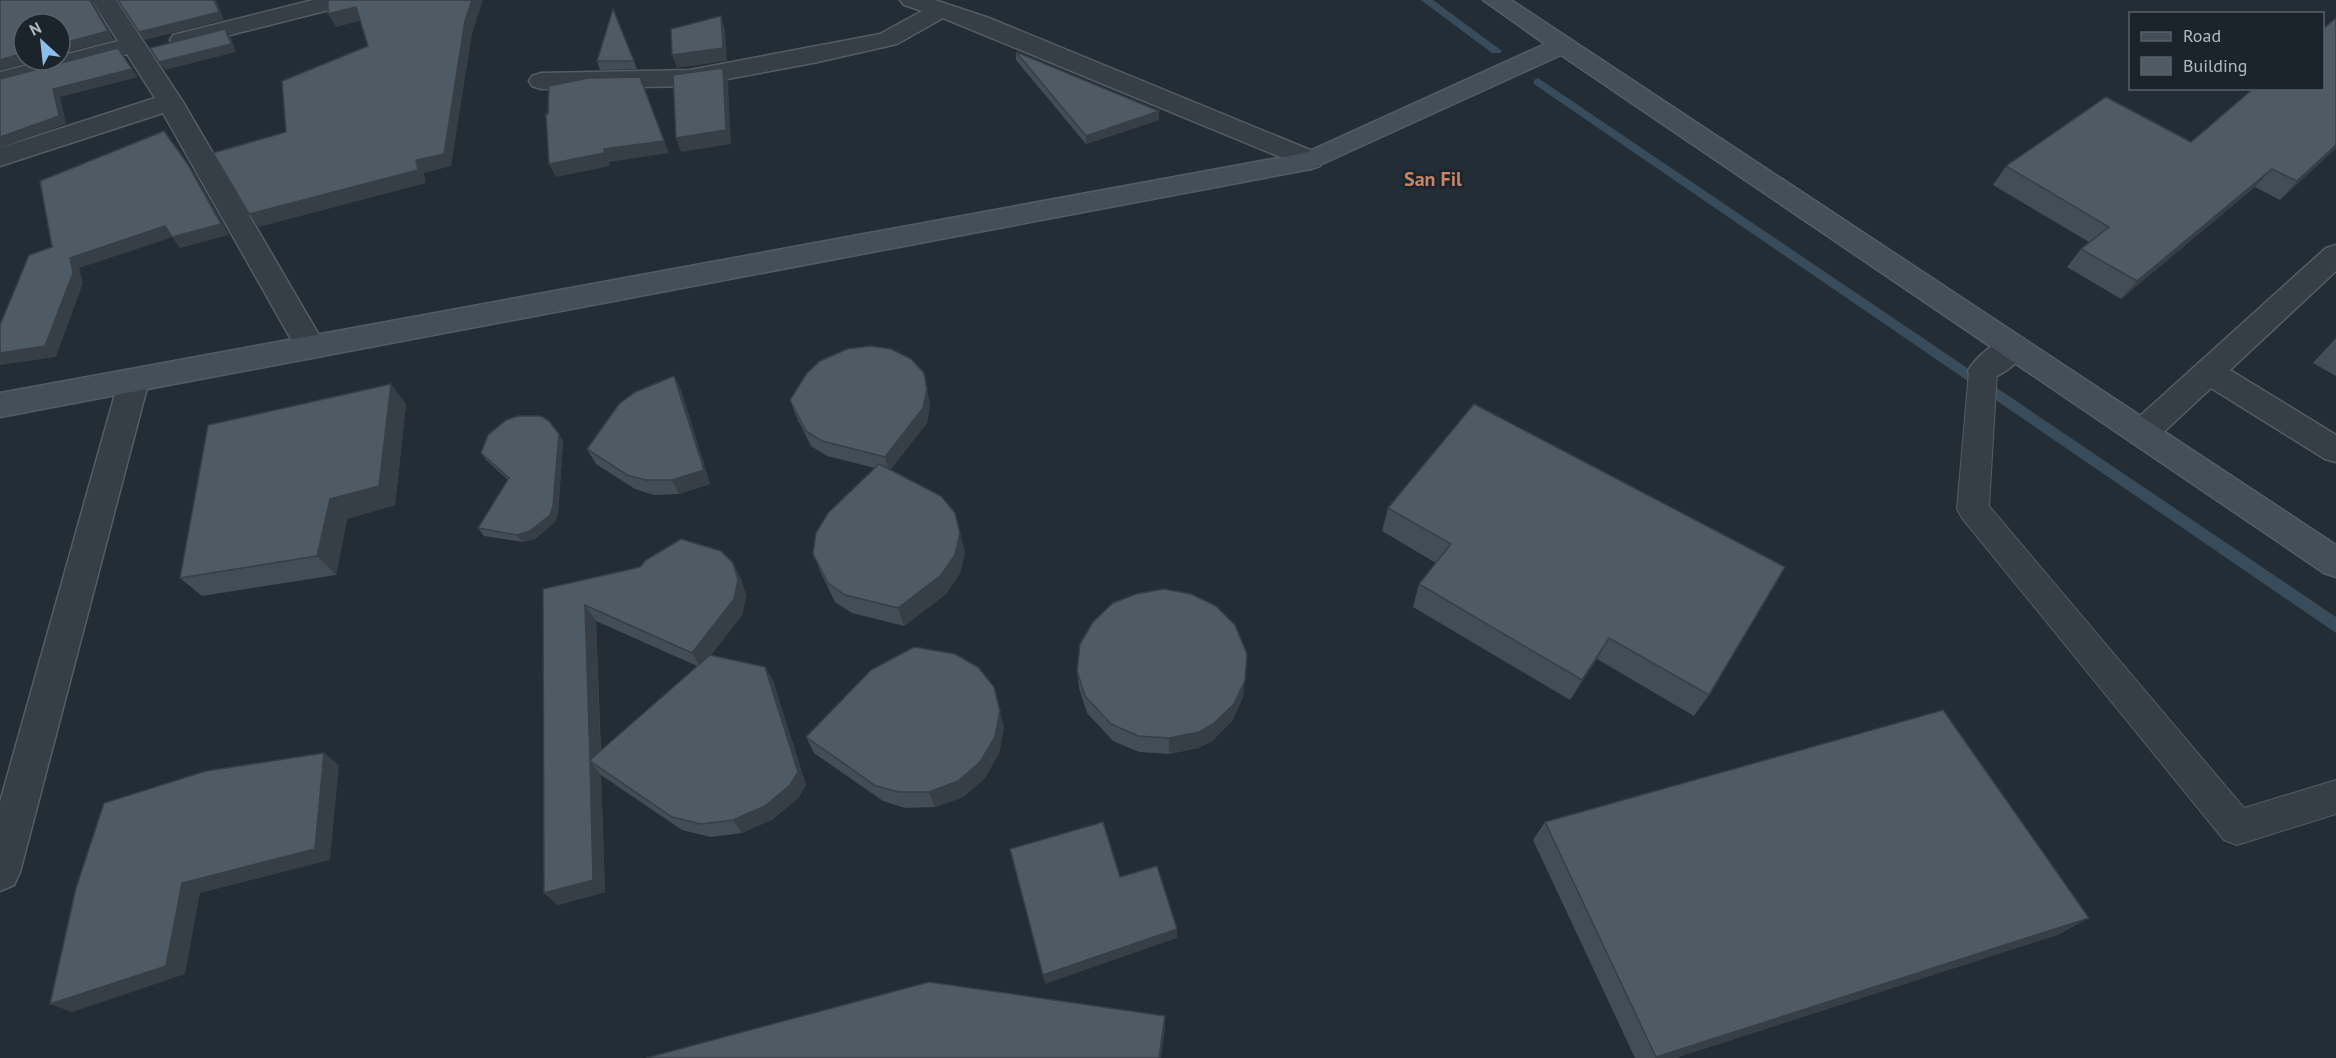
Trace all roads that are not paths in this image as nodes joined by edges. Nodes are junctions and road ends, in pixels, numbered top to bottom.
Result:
1 (104, 0) edge
2 (912, 0) edge
3 (1495, 0) edge
4 (326, 4) edge
5 (941, 10) junction
6 (1561, 46) junction
7 (134, 48) junction
8 (0, 80) edge
9 (541, 81) dead end
10 (170, 102) junction
11 (0, 157) edge
12 (1311, 160) junction
13 (2336, 255) edge
14 (311, 347) junction
15 (2013, 347) junction
16 (1983, 371) joint
17 (2210, 373) junction
18 (134, 380) junction
19 (0, 405) edge
20 (2142, 433) junction
21 (2336, 450) edge
22 (2336, 562) edge
23 (11, 796) edge
24 (2336, 796) edge
25 (0, 872) edge

1 - 7 street
2 - 5 street
3 - 6 street
4 - 7 street
5 - 9 street
5 - 12 street
6 - 12 street
6 - 15 street
7 - 8 street
7 - 10 street
10 - 11 street
10 - 14 street
12 - 14 street
13 - 17 street
14 - 18 street
15 - 16 street
15 - 20 street
16 - 24 lane
17 - 20 street
17 - 21 street
18 - 19 street
18 - 23 street
20 - 22 street
23 - 25 street

